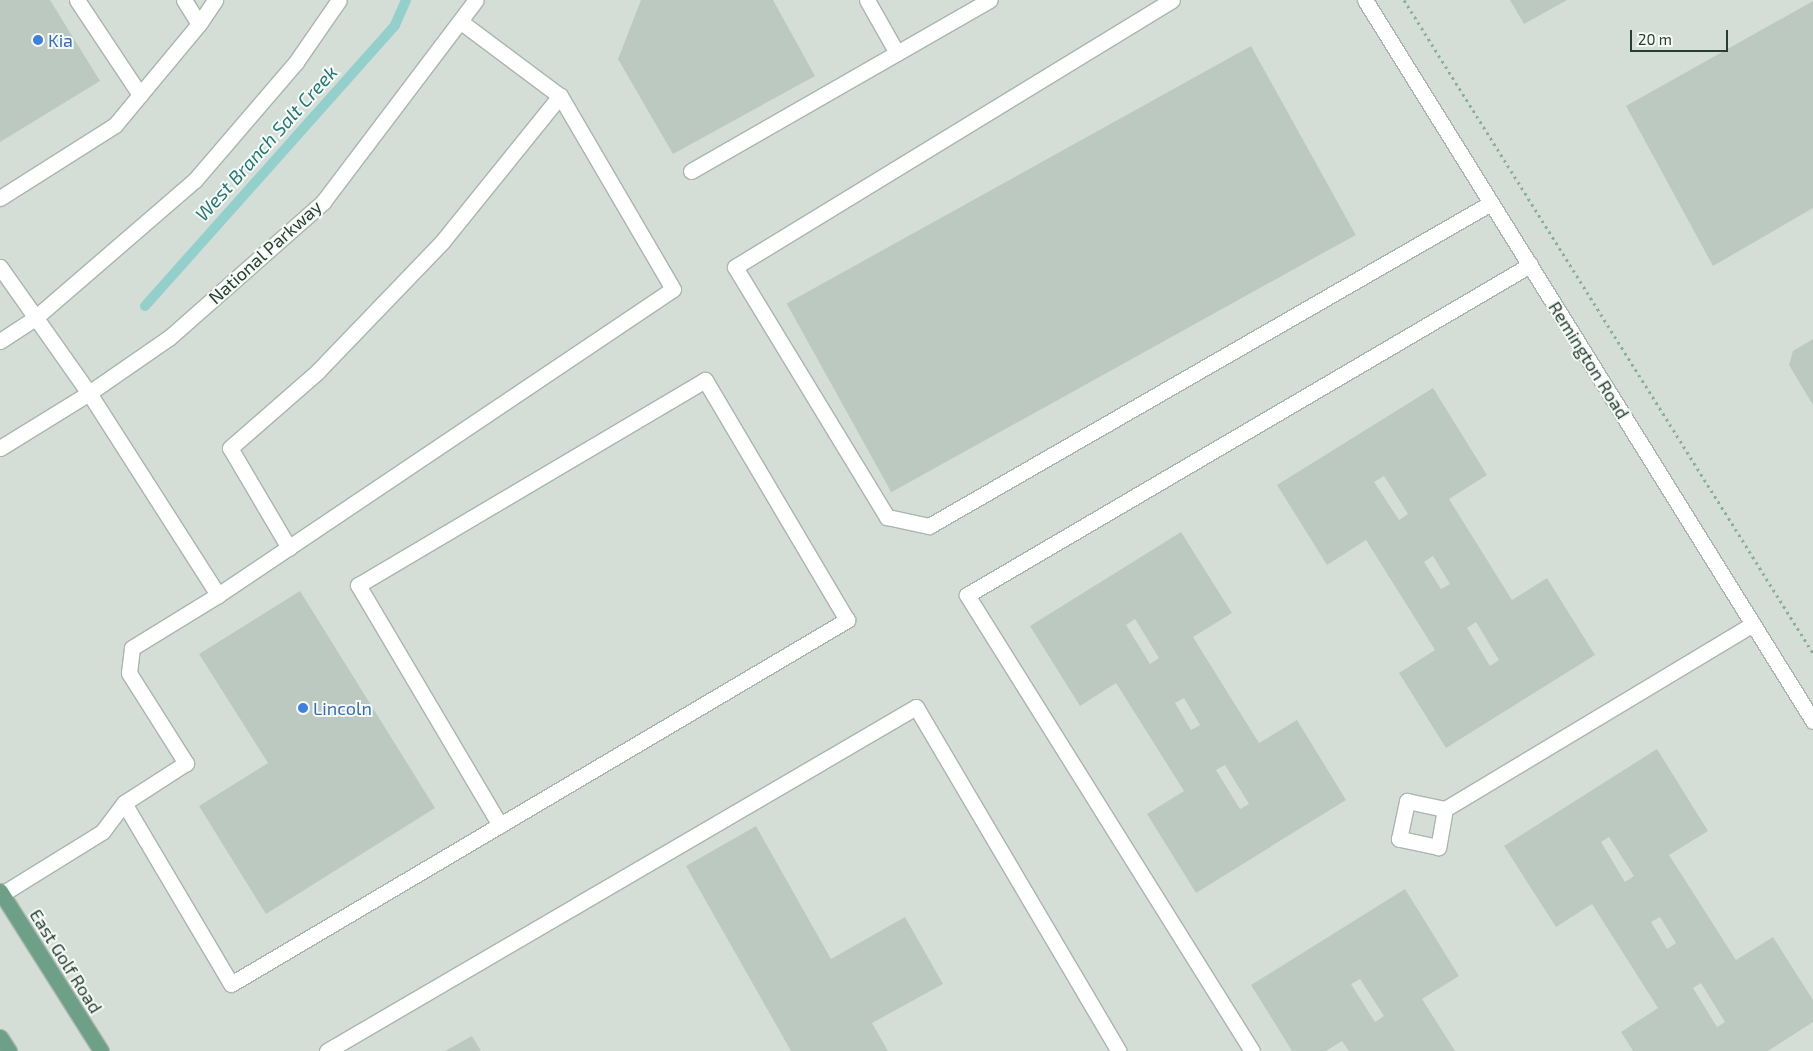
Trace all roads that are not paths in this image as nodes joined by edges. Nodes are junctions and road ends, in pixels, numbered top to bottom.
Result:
1 (76, 0) edge
2 (184, 0) edge
3 (215, 0) edge
4 (339, 0) edge
5 (476, 0) edge
6 (867, 0) edge
7 (990, 0) edge
8 (1172, 0) edge
9 (1365, 0) edge
10 (461, 22) junction
11 (199, 24) junction
12 (897, 53) junction
13 (140, 95) junction
14 (560, 96) junction
15 (691, 171) dead end
16 (0, 198) edge
17 (1491, 203) junction
18 (1530, 265) junction
19 (0, 266) edge
20 (35, 318) junction
21 (0, 341) edge
22 (89, 393) junction
23 (0, 448) edge
24 (289, 548) junction
25 (218, 595) junction
26 (1753, 624) junction
27 (1813, 721) edge
28 (124, 803) junction
29 (1445, 809) dead end
30 (500, 825) junction
31 (1, 892) edge
32 (0, 1037) edge
33 (9, 1051) edge
34 (101, 1051) edge
35 (327, 1051) edge
36 (1119, 1051) edge
37 (1252, 1051) edge

1 - 13 street
2 - 11 street
3 - 11 street
4 - 20 street
5 - 10 street, National Parkway
6 - 12 street
7 - 12 street
8 - 17 street
9 - 17 street, Remington Road
10 - 14 street
10 - 22 street, National Parkway
11 - 13 street
12 - 15 street
13 - 16 street
14 - 24 street
14 - 24 street
17 - 18 street, Remington Road
18 - 26 street, Remington Road
18 - 37 street
19 - 20 street
20 - 21 street
20 - 22 street
22 - 23 street, National Parkway
22 - 25 street
24 - 25 street
25 - 28 street
26 - 27 street, Remington Road
26 - 29 street
28 - 30 street
28 - 31 street
30 - 30 street
31 - 34 main road, East Golf Road
32 - 33 main road
35 - 36 street

